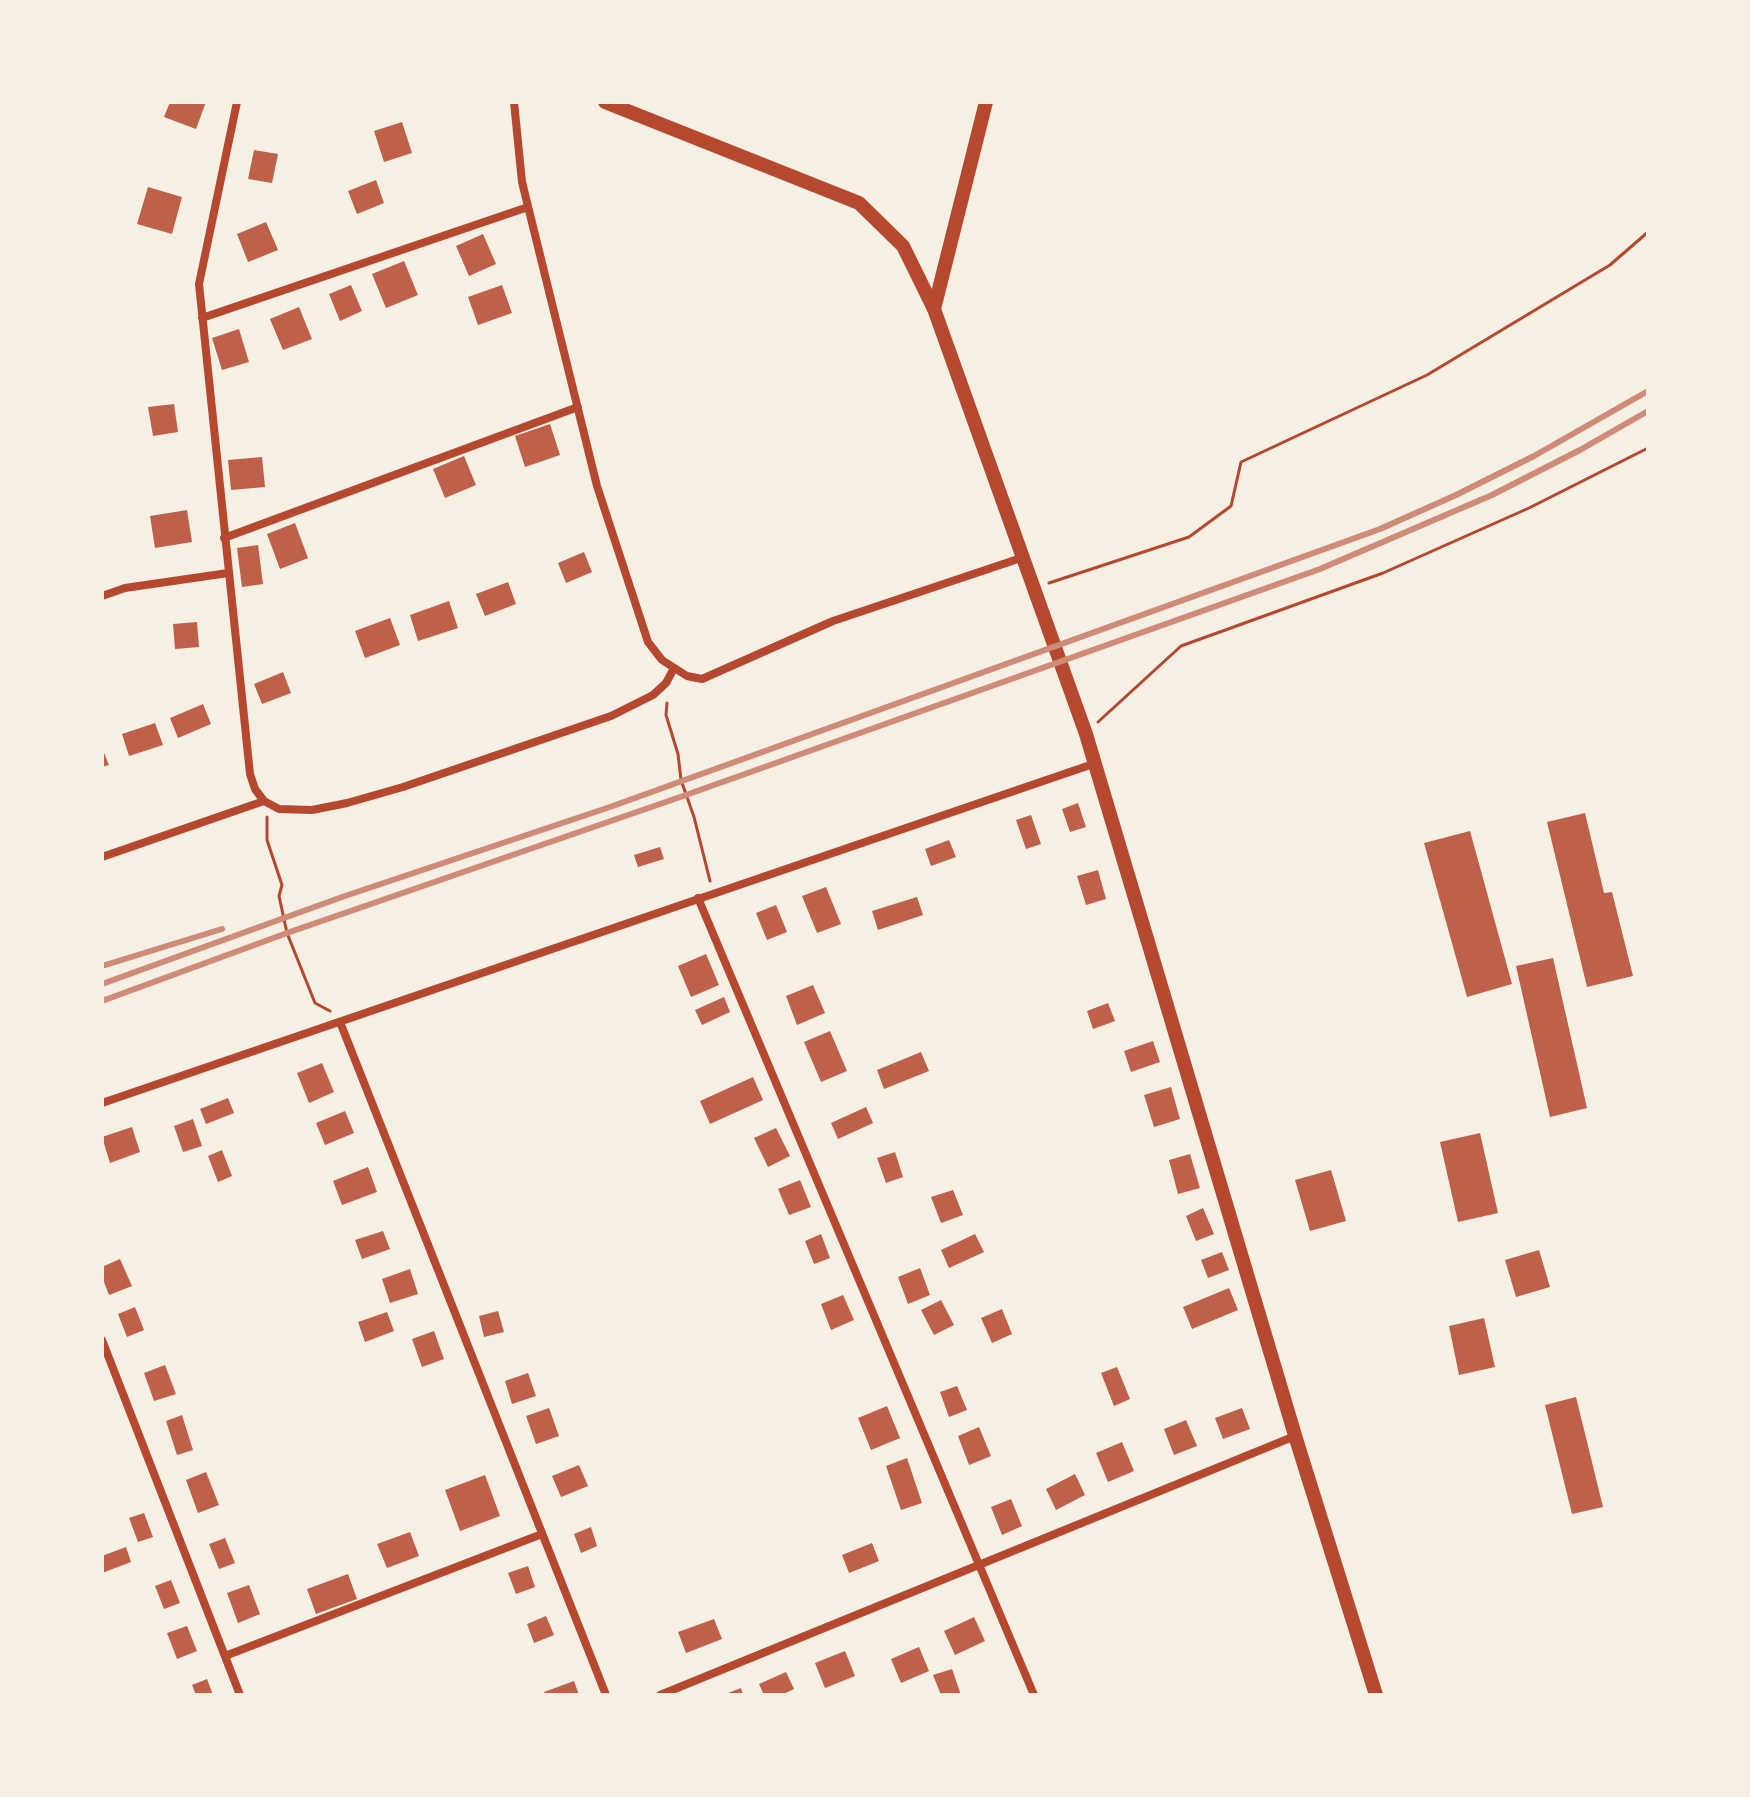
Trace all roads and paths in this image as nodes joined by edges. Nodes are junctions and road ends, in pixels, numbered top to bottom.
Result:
1 (237, 102) edge
2 (514, 102) edge
3 (605, 102) edge
4 (986, 102) edge
5 (528, 207) junction
6 (1648, 232) edge
7 (934, 309) junction
8 (202, 318) junction
9 (578, 407) junction
10 (1648, 448) edge
11 (224, 538) junction
12 (1024, 557) junction
13 (228, 573) junction
14 (1034, 588) junction
15 (102, 596) edge
16 (673, 670) junction
17 (666, 683) junction
18 (1086, 734) junction
19 (1096, 763) junction
20 (264, 801) junction
21 (102, 857) edge
22 (716, 894) junction
23 (698, 898) junction
24 (340, 1022) junction
25 (102, 1103) edge
26 (102, 1340) edge
27 (1295, 1436) junction
28 (542, 1534) junction
29 (981, 1564) junction
30 (225, 1656) junction
31 (240, 1695) edge
32 (606, 1695) edge
33 (660, 1695) edge
34 (1034, 1695) edge
35 (1376, 1695) edge

1 - 8 street
2 - 5 street
3 - 7 main road
4 - 7 main road
5 - 8 street
5 - 9 street
6 - 14 path
7 - 12 main road
8 - 11 street
9 - 11 street
9 - 16 street
10 - 18 path
11 - 13 street
12 - 14 main road
12 - 16 street
13 - 15 street
13 - 20 street
14 - 18 main road
16 - 17 street
17 - 20 street
17 - 22 path
18 - 19 main road
19 - 22 street
19 - 27 main road
20 - 21 street
20 - 24 path
22 - 23 street
23 - 24 street
23 - 29 street
24 - 25 street
24 - 28 street
26 - 30 street
27 - 29 street
27 - 35 main road
28 - 30 street
28 - 32 street
29 - 33 street
29 - 34 street
30 - 31 street

